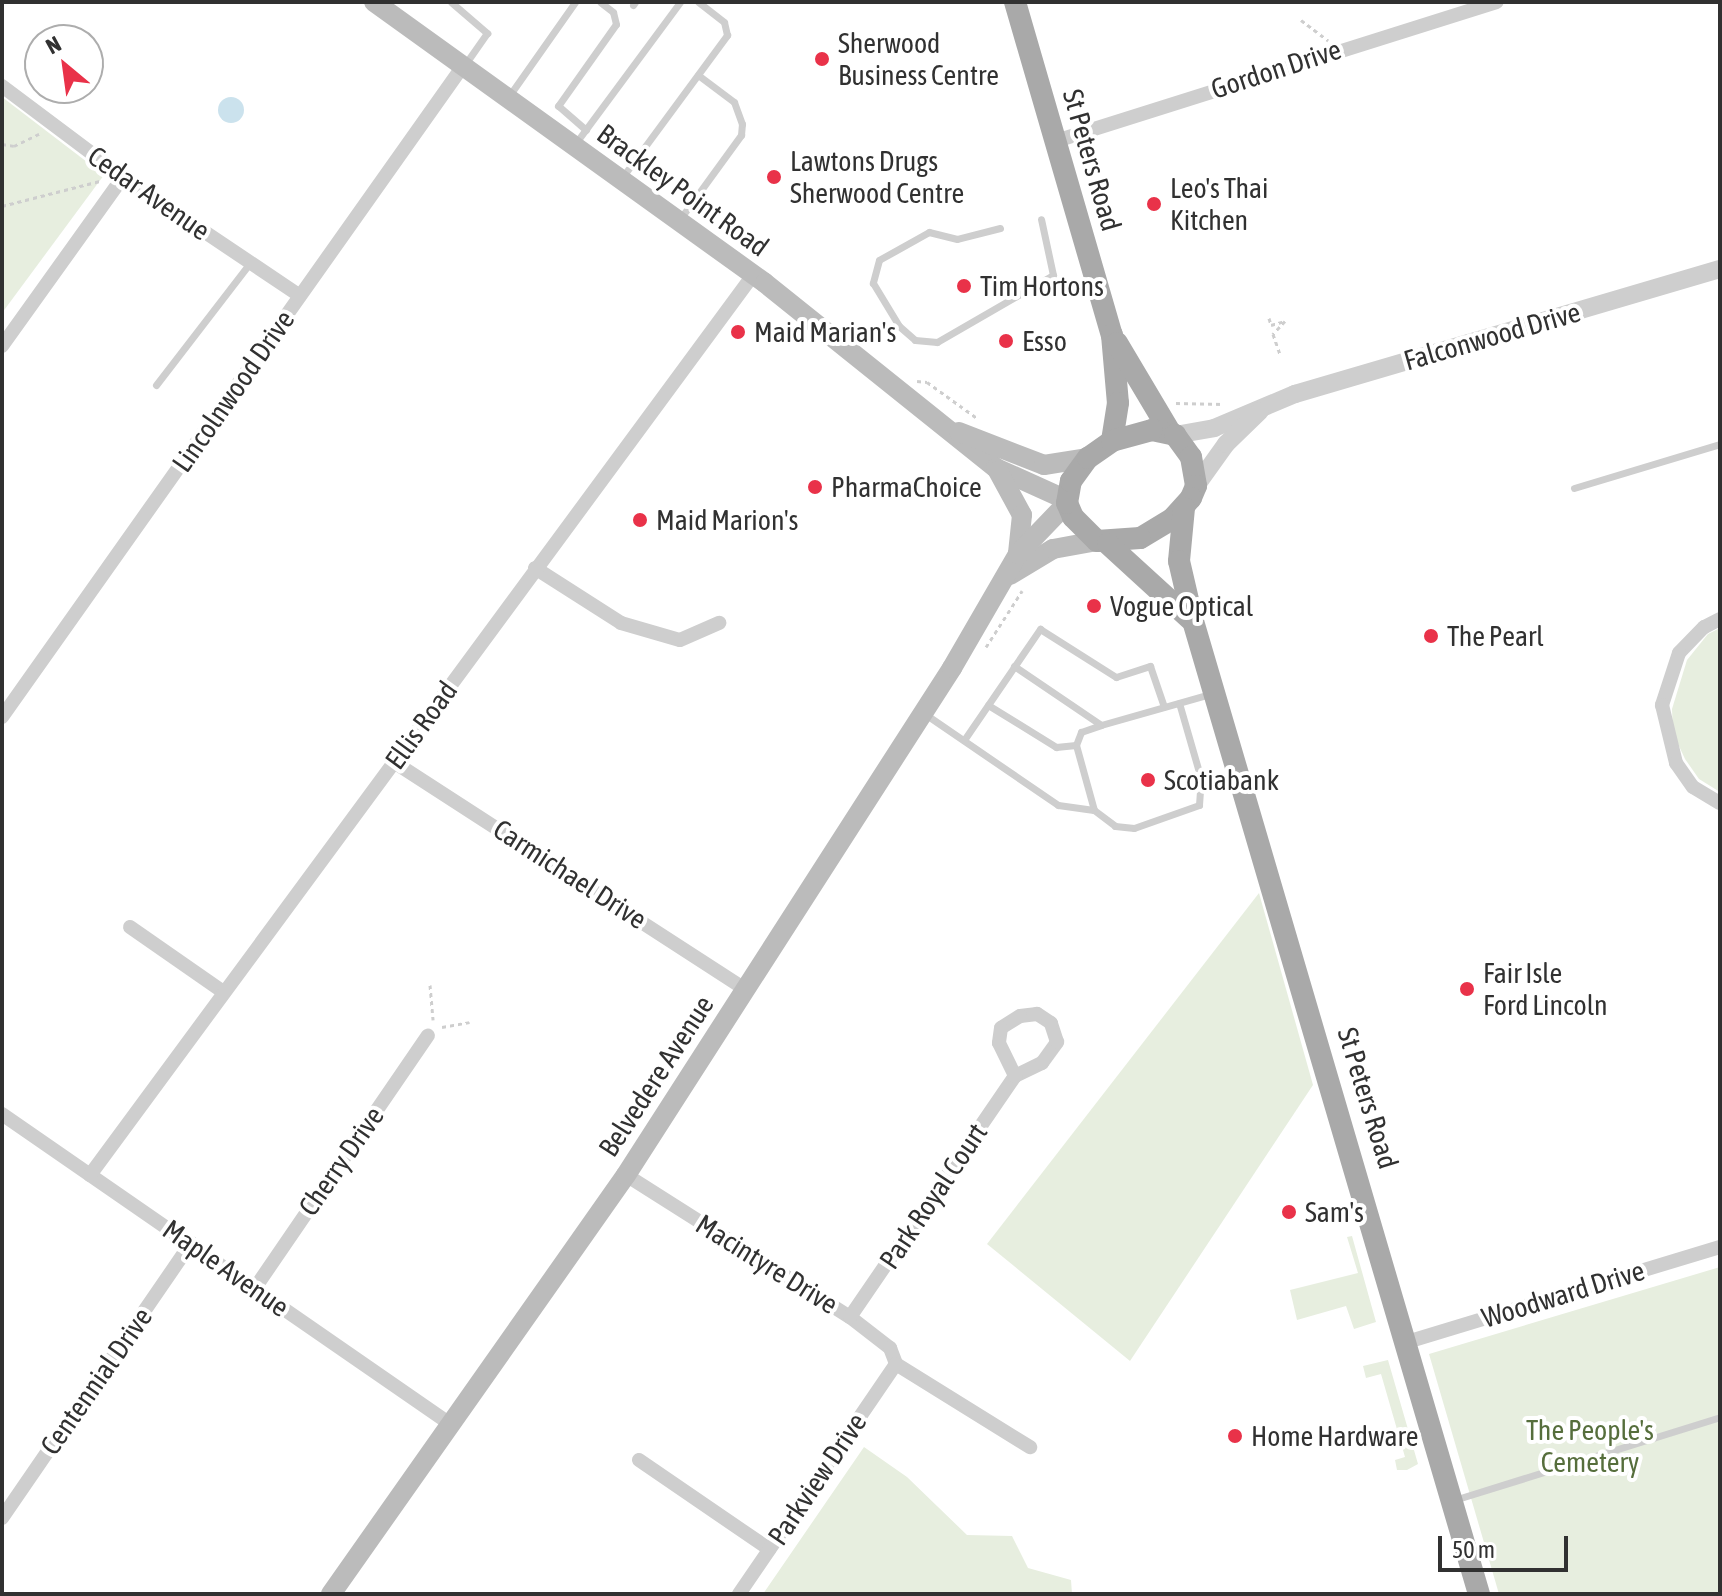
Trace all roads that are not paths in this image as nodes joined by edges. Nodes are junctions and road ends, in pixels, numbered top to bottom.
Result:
1 (374, 2) edge
2 (451, 2) edge
3 (575, 2) edge
4 (600, 2) edge
5 (680, 2) edge
6 (698, 2) edge
7 (1015, 2) edge
8 (1497, 2) edge
9 (463, 66) junction
10 (698, 75) junction
11 (2, 86) edge
12 (508, 98) junction
13 (580, 138) junction
14 (1056, 141) junction
15 (123, 177) junction
16 (620, 179) junction
17 (1041, 219) dead end
18 (678, 221) junction
19 (1000, 228) dead end
20 (251, 263) junction
21 (1720, 269) edge
22 (753, 275) junction
23 (300, 296) junction
24 (1112, 335) junction
25 (2, 346) edge
26 (156, 385) dead end
27 (1265, 406) junction
28 (955, 430) junction
29 (1172, 433) junction
30 (1112, 441) junction
31 (1720, 444) edge
32 (1088, 458) junction
33 (996, 468) junction
34 (1196, 486) junction
35 (1574, 488) dead end
36 (1067, 502) junction
37 (1184, 508) junction
38 (1103, 543) junction
39 (1018, 554) junction
40 (535, 568) junction
41 (1010, 575) junction
42 (1720, 619) edge
43 (1193, 621) junction
44 (719, 623) dead end
45 (1014, 666) junction
46 (1217, 692) junction
47 (1179, 703) junction
48 (988, 705) junction
49 (1164, 707) junction
50 (924, 713) junction
51 (2, 717) edge
52 (1101, 725) junction
53 (964, 740) junction
54 (1076, 745) junction
55 (394, 762) junction
56 (1720, 803) edge
57 (1094, 810) junction
58 (130, 927) dead end
59 (745, 989) junction
60 (222, 991) junction
61 (428, 1035) road end
62 (1015, 1076) junction
63 (2, 1114) edge
64 (90, 1175) junction
65 (626, 1175) junction
66 (191, 1243) junction
67 (1720, 1247) edge
68 (255, 1288) junction
69 (850, 1317) junction
70 (1407, 1342) junction
71 (896, 1364) junction
72 (1720, 1417) edge
73 (450, 1424) junction
74 (1030, 1447) dead end
75 (639, 1460) dead end
76 (1452, 1501) junction
77 (2, 1518) edge
78 (769, 1549) junction
79 (331, 1594) edge
80 (739, 1594) edge
81 (1479, 1594) edge

1 - 9 main road, Brackley Point Road
2 - 9 lane
3 - 12 lane
4 - 13 lane
5 - 13 lane
6 - 10 lane
7 - 14 main road, St Peters Road
8 - 14 street, Gordon Drive
9 - 12 main road, Brackley Point Road
9 - 23 street, Lincolnwood Drive
10 - 16 lane
10 - 18 lane
11 - 15 street, Cedar Avenue
12 - 13 main road, Brackley Point Road
13 - 16 main road, Brackley Point Road
14 - 24 main road, St Peters Road
15 - 20 street, Cedar Avenue
15 - 25 street
16 - 18 main road, Brackley Point Road
17 - 19 lane
18 - 22 main road, Brackley Point Road
20 - 23 street, Cedar Avenue
20 - 26 lane
21 - 27 street, Falconwood Drive
22 - 28 main road, Brackley Point Road
22 - 40 street, Ellis Road
23 - 51 street, Lincolnwood Drive
24 - 29 main road, St Peters Road
24 - 30 main road, St Peters Road
27 - 29 street, Falconwood Drive
27 - 34 street, Falconwood Drive
28 - 32 main road, Brackley Point Road
28 - 33 main road, Brackley Point Road
29 - 30 main road
29 - 34 main road
30 - 32 main road
31 - 35 lane
32 - 36 main road
33 - 36 main road, Brackley Point Road
33 - 39 main road
34 - 37 main road
36 - 38 main road
36 - 39 main road, Belvedere Avenue
37 - 38 main road
37 - 43 main road, St Peters Road
38 - 41 main road, Belvedere Avenue
38 - 43 main road, St Peters Road
39 - 41 main road, Belvedere Avenue
40 - 44 street
40 - 55 street, Ellis Road
41 - 50 main road, Belvedere Avenue
42 - 56 street
43 - 46 main road, St Peters Road
45 - 48 lane
45 - 49 lane
45 - 52 lane
46 - 47 lane
46 - 70 main road, St Peters Road
47 - 49 lane
47 - 57 lane
48 - 53 lane
48 - 54 lane
49 - 52 lane
50 - 53 lane
50 - 59 main road, Belvedere Avenue
52 - 54 lane
53 - 57 lane
54 - 57 lane
55 - 59 street, Carmichael Drive
55 - 60 street, Ellis Road
58 - 60 street
59 - 65 main road, Belvedere Avenue
60 - 64 street, Ellis Road
61 - 68 street, Cherry Drive
62 - 62 street, Park Royal Court
62 - 69 street, Park Royal Court
63 - 64 street, Maple Avenue
64 - 66 street, Maple Avenue
65 - 69 street, Macintyre Drive
65 - 73 main road, Belvedere Avenue
66 - 68 street, Maple Avenue
66 - 77 street, Centennial Drive
67 - 70 street, Woodward Drive
68 - 73 street, Maple Avenue
69 - 71 street, Macintyre Drive
70 - 76 main road, St Peters Road
71 - 74 street
71 - 78 street, Parkview Drive
72 - 76 lane
73 - 79 main road, Belvedere Avenue
75 - 78 street
76 - 81 main road, St Peters Road
78 - 80 street, Parkview Drive

